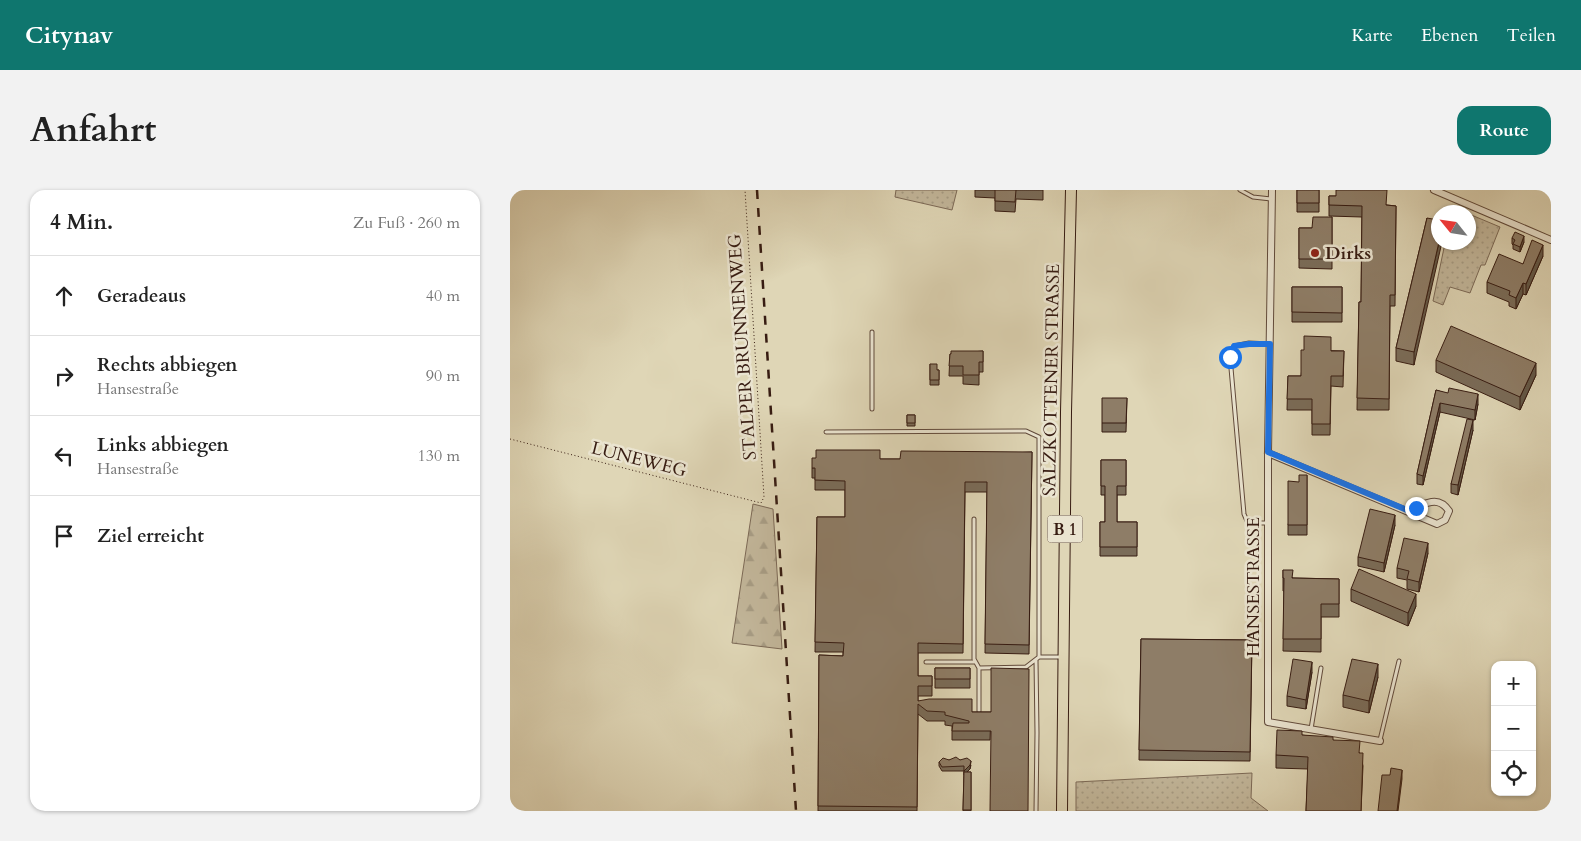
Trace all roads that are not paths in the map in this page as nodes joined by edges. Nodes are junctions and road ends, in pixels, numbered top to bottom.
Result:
1 (1071, 190) edge
2 (1240, 190) edge
3 (1272, 190) edge
4 (1434, 190) edge
5 (1272, 199) junction
6 (1551, 240) edge
7 (872, 332) dead end
8 (1270, 344) junction
9 (872, 409) dead end
10 (826, 432) dead end
11 (1268, 452) junction
12 (1407, 510) junction
13 (974, 519) dead end
14 (1268, 523) junction
15 (1063, 657) junction
16 (1038, 658) junction
17 (1399, 661) dead end
18 (926, 662) dead end
19 (975, 662) junction
20 (979, 668) junction
21 (1321, 668) dead end
22 (980, 711) edge
23 (1310, 729) junction
24 (1380, 741) joint
25 (1036, 811) edge
26 (1062, 811) edge

1 - 15 main road, SALZKOTTENER STRASSE / B 1
2 - 5 lane
3 - 5 street, HANSESTRASSE
4 - 6 street
5 - 8 street, HANSESTRASSE
7 - 9 lane
8 - 11 street, HANSESTRASSE
8 - 14 lane
10 - 16 lane
11 - 12 street
11 - 14 street, HANSESTRASSE
12 - 12 street
13 - 19 lane
14 - 23 street, HANSESTRASSE
15 - 16 lane
15 - 26 main road, SALZKOTTENER STRASSE / B 1
16 - 20 lane
16 - 25 lane
17 - 24 lane
18 - 19 lane
19 - 20 lane
20 - 22 lane
21 - 23 lane
23 - 24 street

